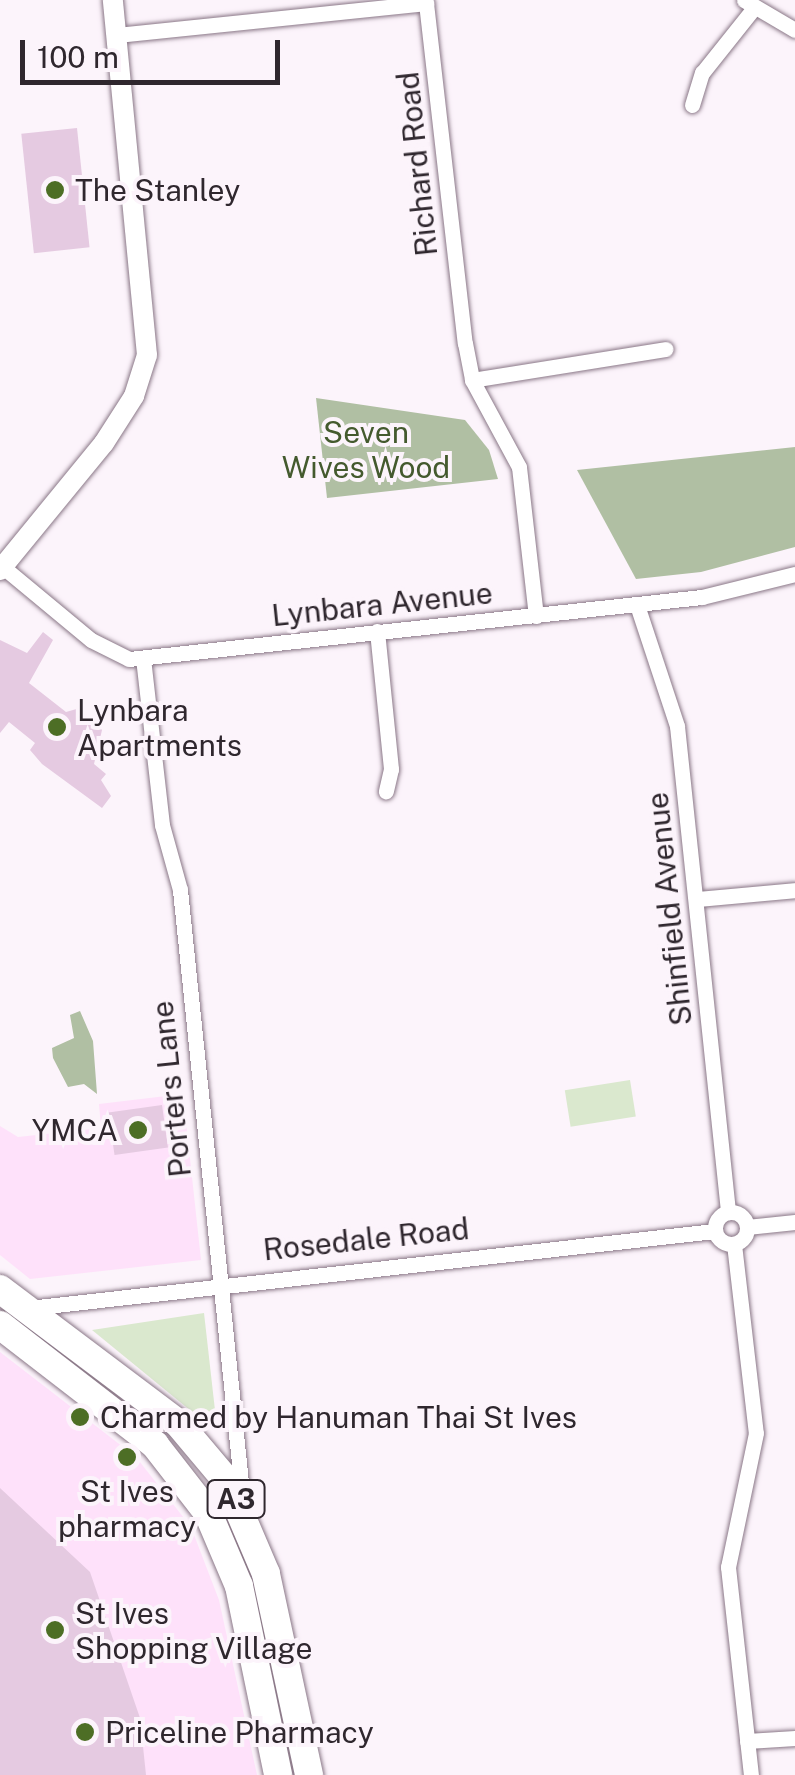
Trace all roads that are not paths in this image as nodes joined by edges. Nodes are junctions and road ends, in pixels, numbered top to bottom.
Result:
1 (114, 0) edge
2 (749, 4) edge
3 (795, 30) edge
4 (117, 34) junction
5 (692, 105) dead end
6 (666, 349) dead end
7 (472, 380) junction
8 (1, 568) edge
9 (795, 574) edge
10 (637, 605) junction
11 (536, 616) junction
12 (377, 632) junction
13 (143, 658) junction
14 (386, 791) dead end
15 (795, 890) edge
16 (697, 900) junction
17 (728, 1212) junction
18 (795, 1222) edge
19 (746, 1227) junction
20 (714, 1231) junction
21 (734, 1244) junction
22 (218, 1282) junction
23 (0, 1289) edge
24 (12, 1310) edge
25 (0, 1325) edge
26 (245, 1516) junction
27 (795, 1738) edge
28 (748, 1740) junction
29 (278, 1775) edge
30 (309, 1775) edge
31 (751, 1775) edge

1 - 4 street
2 - 3 street
2 - 5 street
4 - 7 street, Richard Road
4 - 8 street
6 - 7 street
7 - 11 street, Richard Road
8 - 13 street, Lynbara Avenue
9 - 10 street, Lynbara Avenue
10 - 11 street, Lynbara Avenue
10 - 16 street, Shinfield Avenue
11 - 12 street, Lynbara Avenue
12 - 13 street, Lynbara Avenue
12 - 14 street
13 - 22 street, Porters Lane
15 - 16 street
16 - 17 street, Shinfield Avenue
17 - 19 street
17 - 20 street
18 - 19 street
19 - 21 street
20 - 21 street
20 - 22 street, Rosedale Road
21 - 28 street
22 - 24 street, Rosedale Road
22 - 26 street, Porters Lane
23 - 24 highway, A3
24 - 26 highway, A3
25 - 29 highway, A3
26 - 30 highway, A3
27 - 28 street
28 - 31 street

